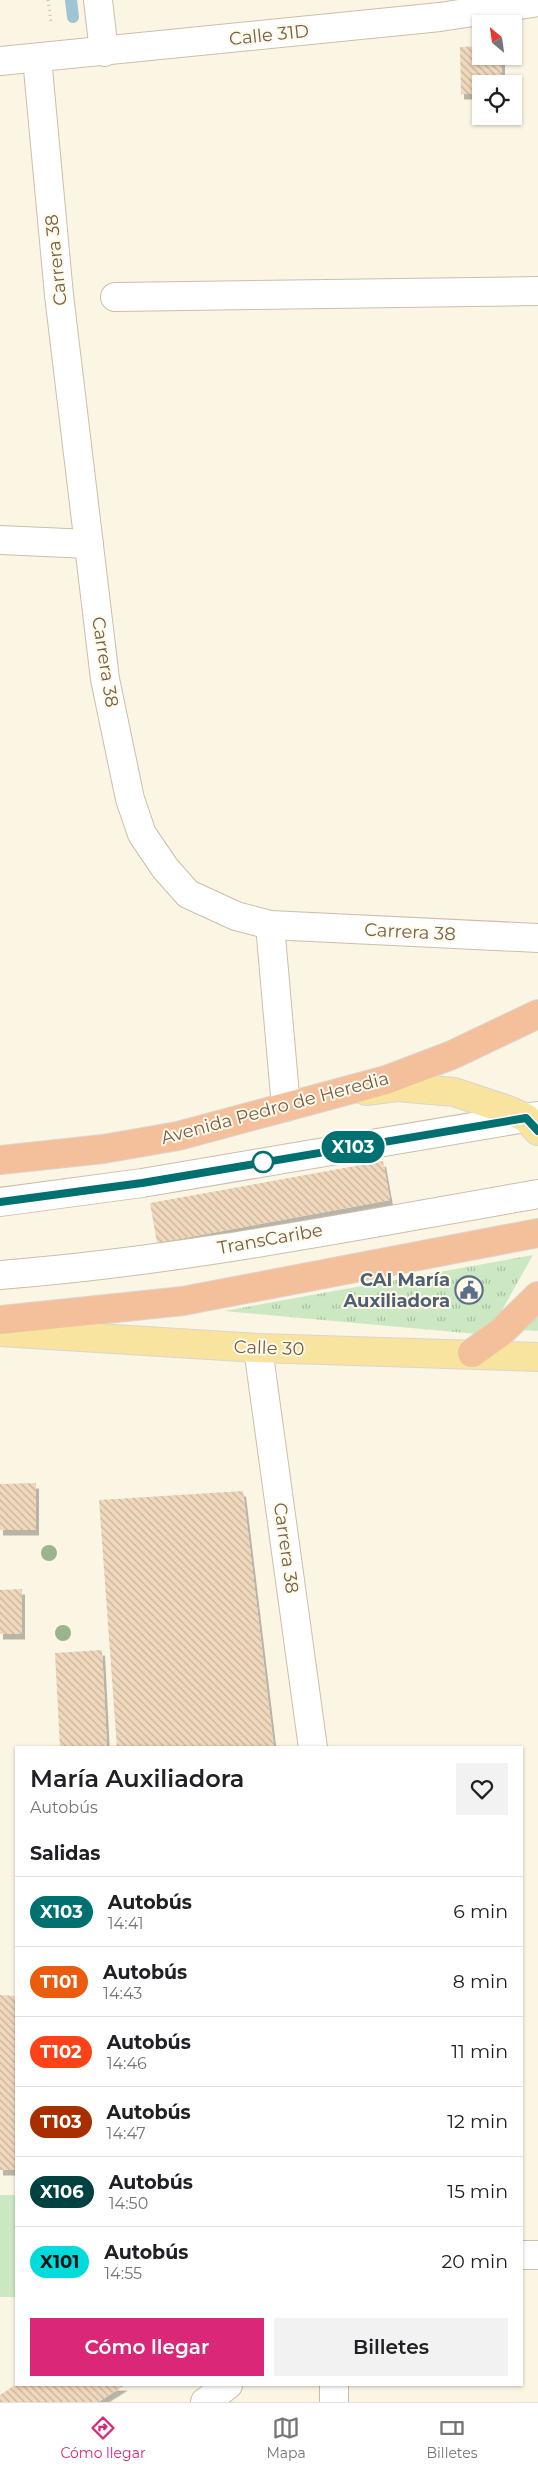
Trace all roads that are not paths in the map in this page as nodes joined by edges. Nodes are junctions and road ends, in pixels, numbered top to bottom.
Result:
1 (98, 0) edge
2 (538, 2) edge
3 (440, 9) edge
4 (104, 52) junction
5 (37, 58) junction
6 (0, 61) edge
7 (538, 291) edge
8 (115, 297) dead end
9 (0, 540) edge
10 (88, 544) junction
11 (270, 925) junction
12 (538, 938) edge
13 (538, 1014) edge
14 (286, 1107) junction
15 (534, 1121) edge
16 (0, 1160) edge
17 (538, 1194) edge
18 (0, 1202) edge
19 (538, 1233) edge
20 (0, 1276) edge
21 (538, 1296) edge
22 (0, 1320) edge
23 (0, 1332) edge
24 (258, 1348) junction
25 (472, 1353) junction
26 (538, 1357) edge
27 (313, 1746) edge
28 (523, 2255) edge
29 (538, 2255) edge
30 (227, 2386) edge
31 (334, 2386) edge
32 (205, 2402) edge
33 (334, 2402) edge

1 - 4 street
2 - 3 street, Calle 31D
3 - 4 street, Calle 31D
4 - 5 street, Calle 31D
5 - 6 street, Calle 31D
5 - 10 street, Carrera 38
7 - 8 street
9 - 10 street
10 - 11 street, Carrera 38
11 - 12 street, Carrera 38
11 - 14 street
13 - 14 highway, Avenida Pedro de Heredia
14 - 15 main road
14 - 16 highway, Avenida Pedro de Heredia
15 - 18 street
17 - 20 street, TransCaribe
19 - 22 highway
21 - 25 highway
23 - 24 main road, Calle 30
24 - 25 main road, Calle 30
24 - 27 street, Carrera 38
25 - 26 main road, Calle 30
28 - 29 street
30 - 32 street
31 - 33 street

